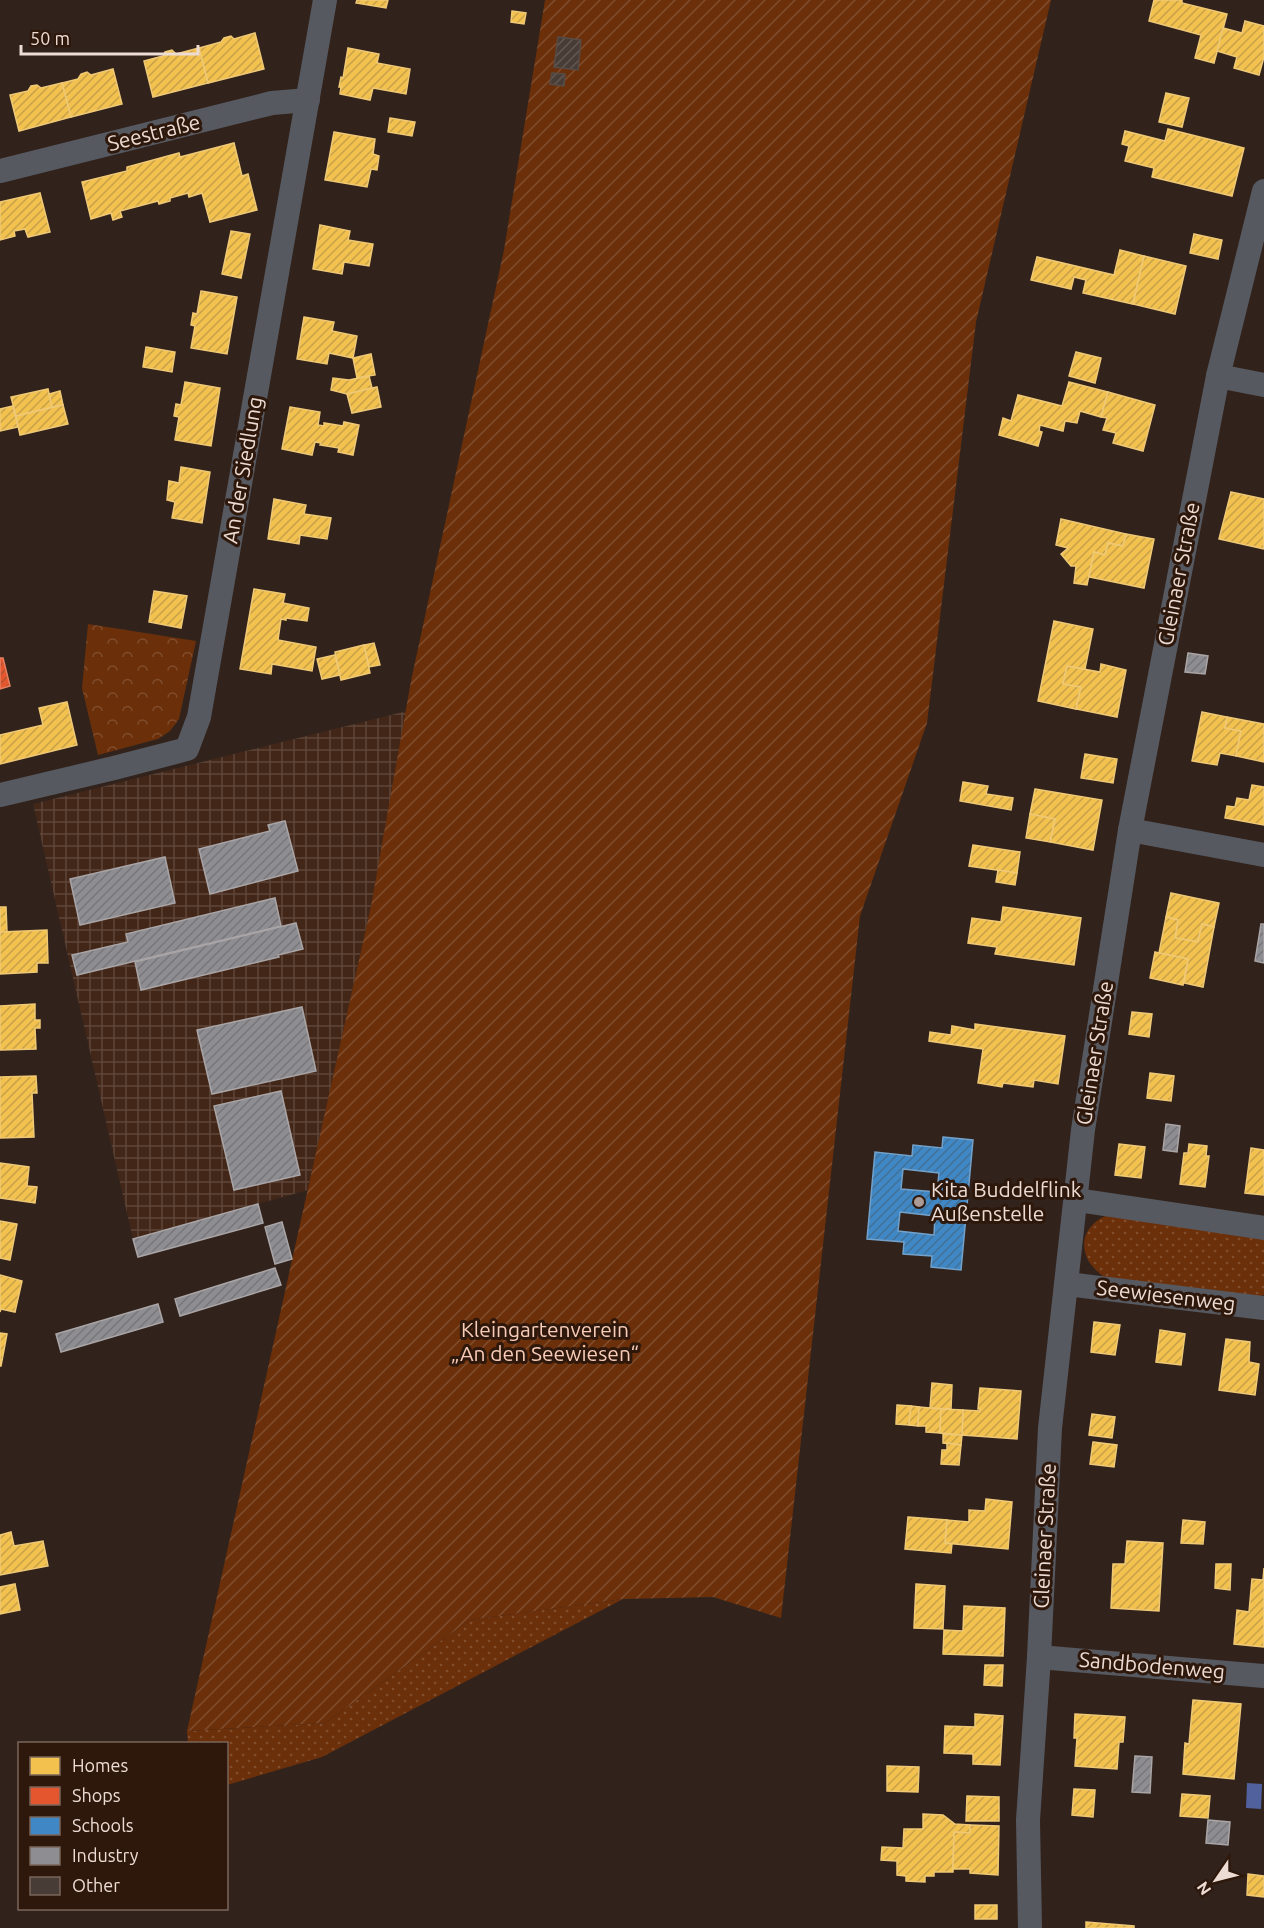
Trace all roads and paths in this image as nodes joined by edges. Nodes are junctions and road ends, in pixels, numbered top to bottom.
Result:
1 (325, 0) edge
2 (308, 100) junction
3 (0, 171) edge
4 (1264, 191) edge
5 (1218, 376) junction
6 (1264, 385) edge
7 (0, 795) edge
8 (1130, 830) junction
9 (1264, 855) edge
10 (1077, 1200) junction
11 (1264, 1228) edge
12 (1067, 1284) junction
13 (1264, 1308) edge
14 (1039, 1657) junction
15 (1264, 1676) edge
16 (1030, 1928) edge

1 - 2 street, An der Siedlung
2 - 3 street, Seestraße
2 - 7 street, An der Siedlung
4 - 5 street, Gleinaer Straße
5 - 6 street
5 - 8 street, Gleinaer Straße
8 - 9 street
8 - 10 street, Gleinaer Straße
10 - 11 street
10 - 12 street, Gleinaer Straße
12 - 13 street, Seewiesenweg
12 - 14 street, Gleinaer Straße
14 - 15 street, Sandbodenweg
14 - 16 street, Gleinaer Straße

